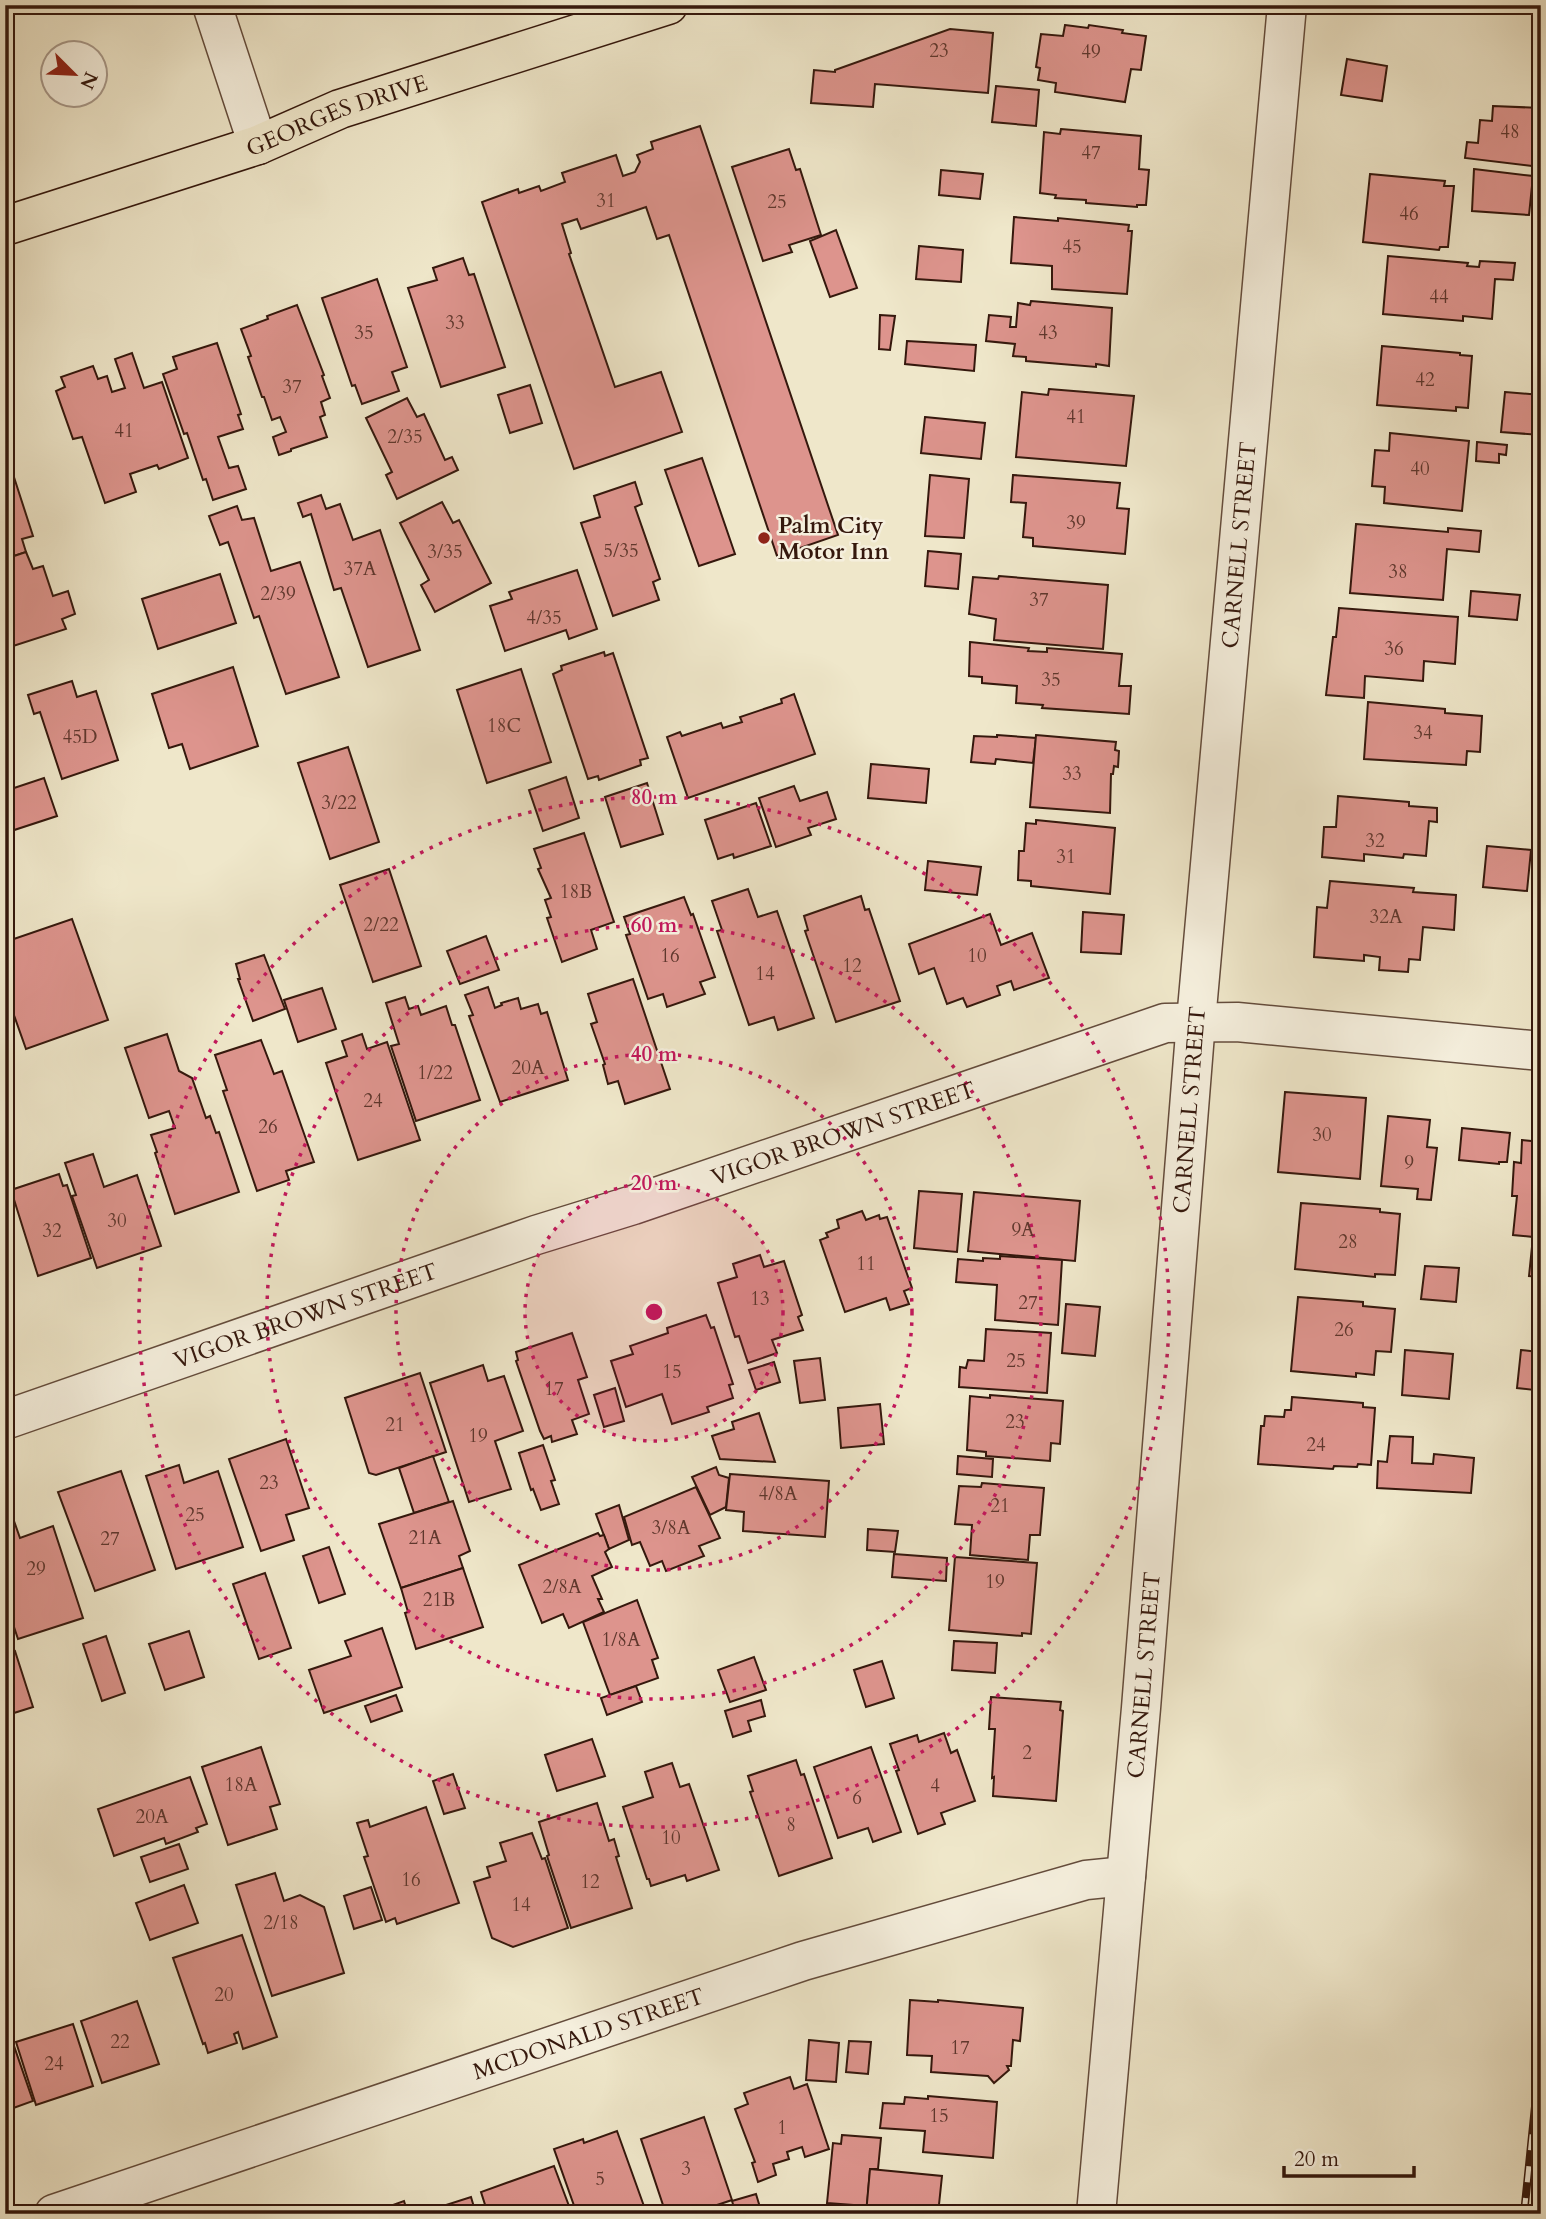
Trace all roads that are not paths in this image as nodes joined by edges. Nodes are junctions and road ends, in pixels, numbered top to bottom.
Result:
1 (212, 5) edge
2 (668, 5) edge
3 (1287, 5) edge
4 (258, 145) junction
5 (5, 226) edge
6 (1196, 1021) junction
7 (1541, 1051) edge
8 (5, 1420) edge
9 (1126, 1876) junction
10 (54, 2214) edge
11 (1096, 2214) edge

1 - 4 street
2 - 4 main road, GEORGES DRIVE
3 - 6 street, CARNELL STREET
4 - 5 main road, GEORGES DRIVE
6 - 7 street, VIGOR BROWN STREET
6 - 8 street, VIGOR BROWN STREET
6 - 9 street, CARNELL STREET
9 - 10 street, MCDONALD STREET
9 - 11 street, CARNELL STREET

